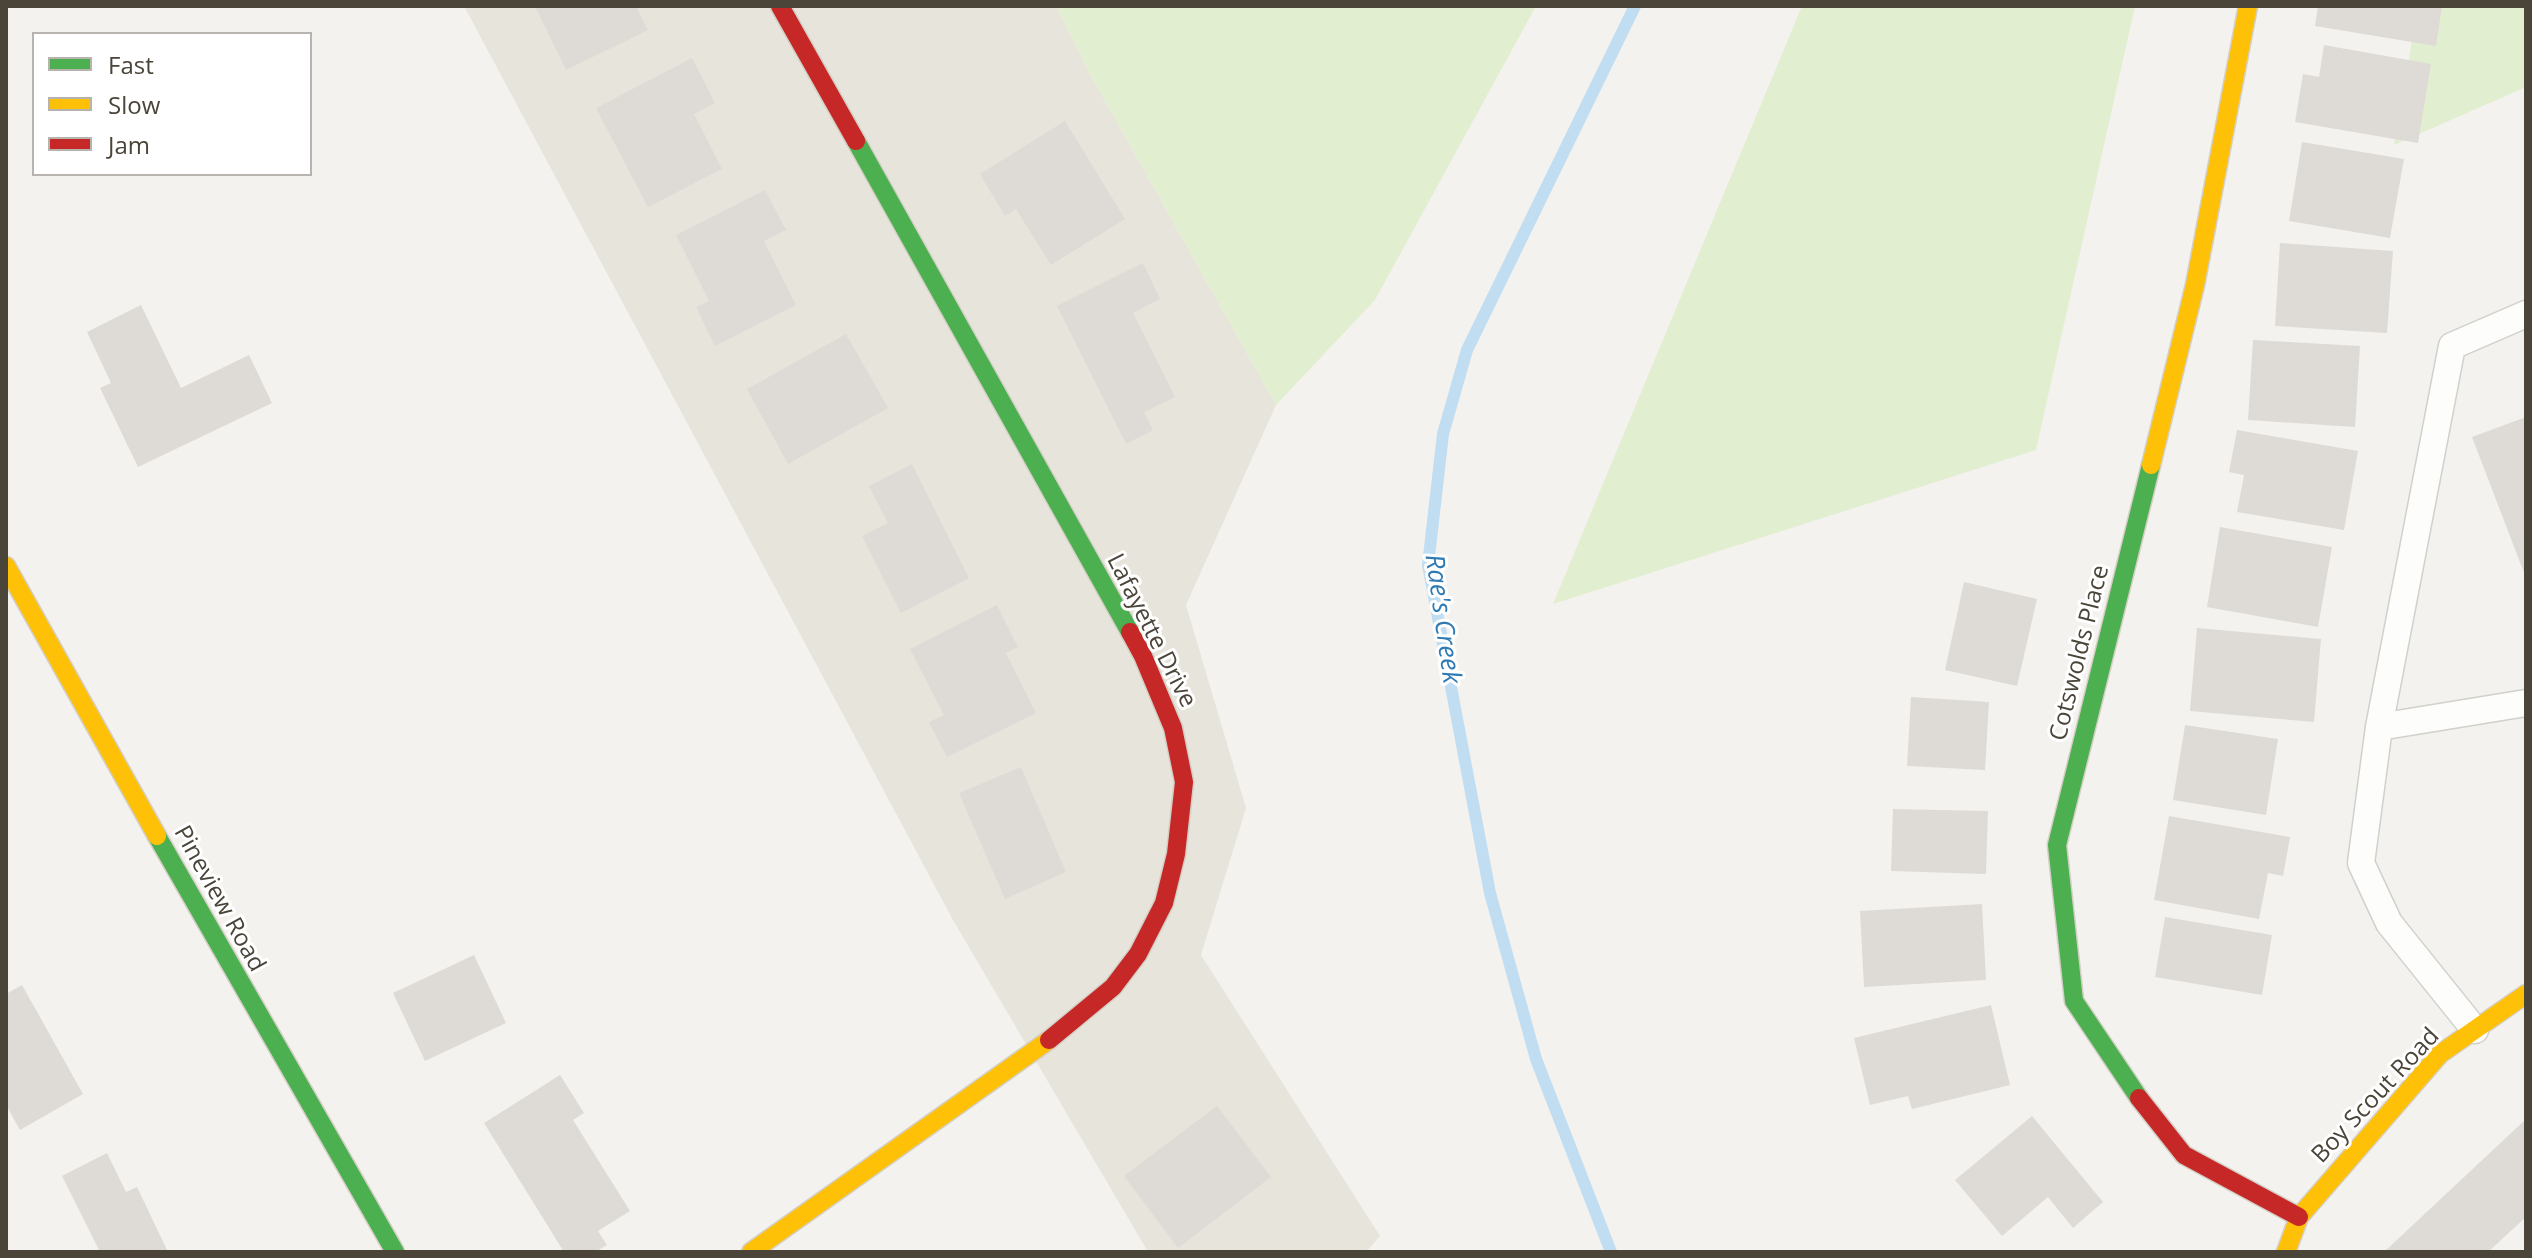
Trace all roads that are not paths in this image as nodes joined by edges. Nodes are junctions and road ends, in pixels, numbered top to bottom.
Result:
1 (780, 6) edge
2 (2248, 6) edge
3 (2526, 314) edge
4 (6, 566) edge
5 (2526, 703) edge
6 (2379, 727) junction
7 (2526, 994) edge
8 (2475, 1030) junction
9 (2299, 1217) junction
10 (395, 1252) edge
11 (751, 1252) edge
12 (2286, 1252) edge

1 - 11 street, Lafayette Drive
2 - 9 street, Cotswolds Place
3 - 6 lane
4 - 10 street, Pineview Road
5 - 6 lane
6 - 8 lane
7 - 8 street, Boy Scout Road
8 - 9 street, Boy Scout Road
9 - 12 street, Boy Scout Road

